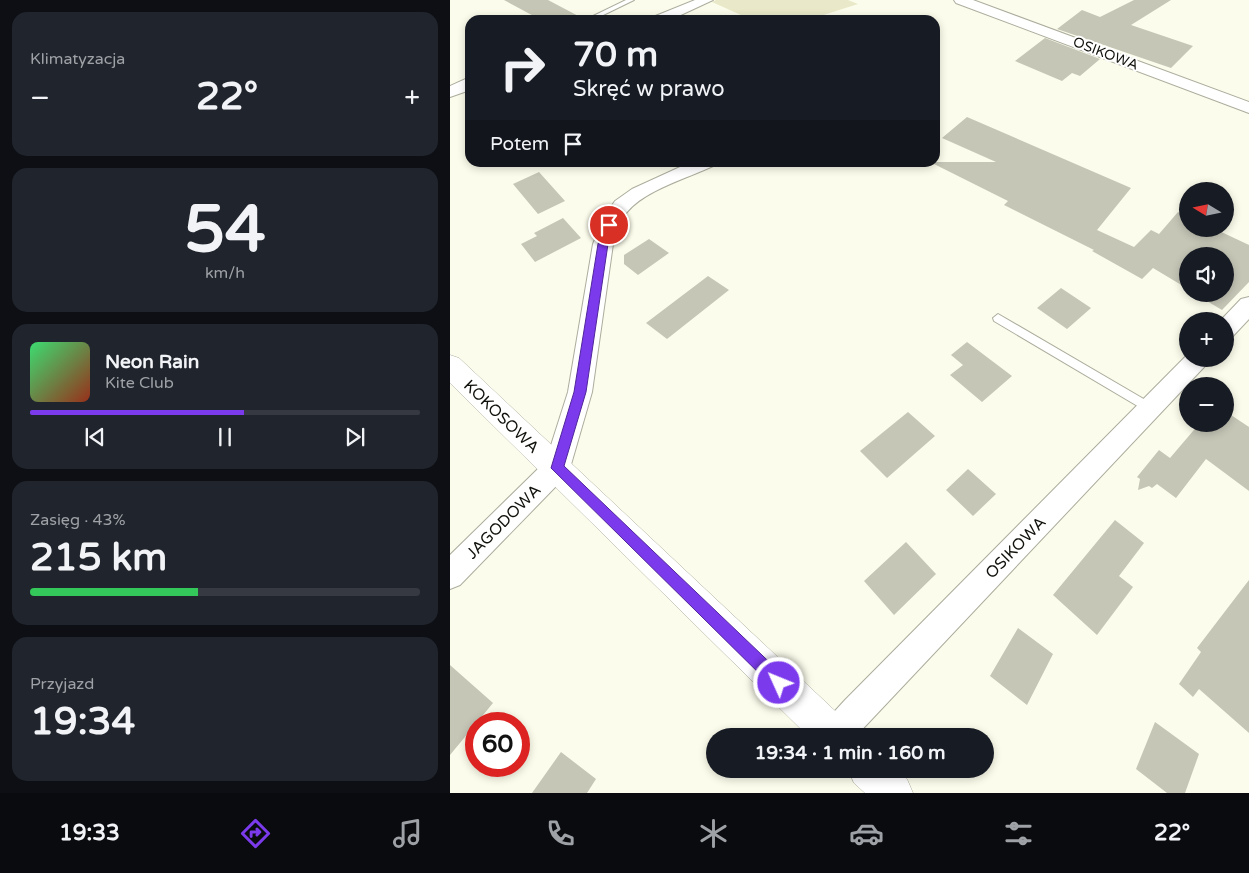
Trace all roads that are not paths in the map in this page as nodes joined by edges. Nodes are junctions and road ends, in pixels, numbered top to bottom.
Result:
1 (630, 0) edge
2 (706, 0) edge
3 (961, 0) edge
4 (598, 15) edge
5 (670, 15) edge
6 (465, 81) edge
7 (465, 86) edge
8 (450, 90) edge
9 (1249, 108) edge
10 (696, 167) edge
11 (1249, 305) edge
12 (998, 318) dead end
13 (1234, 321) edge
14 (450, 366) edge
15 (1189, 367) edge
16 (1150, 408) junction
17 (557, 468) junction
18 (450, 575) edge
19 (827, 728) edge
20 (842, 728) edge

1 - 4 lane
2 - 5 street
3 - 9 street, OSIKOWA
6 - 8 lane
7 - 8 street
10 - 17 street
11 - 13 street
12 - 16 lane
14 - 17 main road, KOKOSOWA
15 - 16 street, OSIKOWA
16 - 20 street, OSIKOWA
17 - 18 street, JAGODOWA
17 - 19 main road, KOKOSOWA

